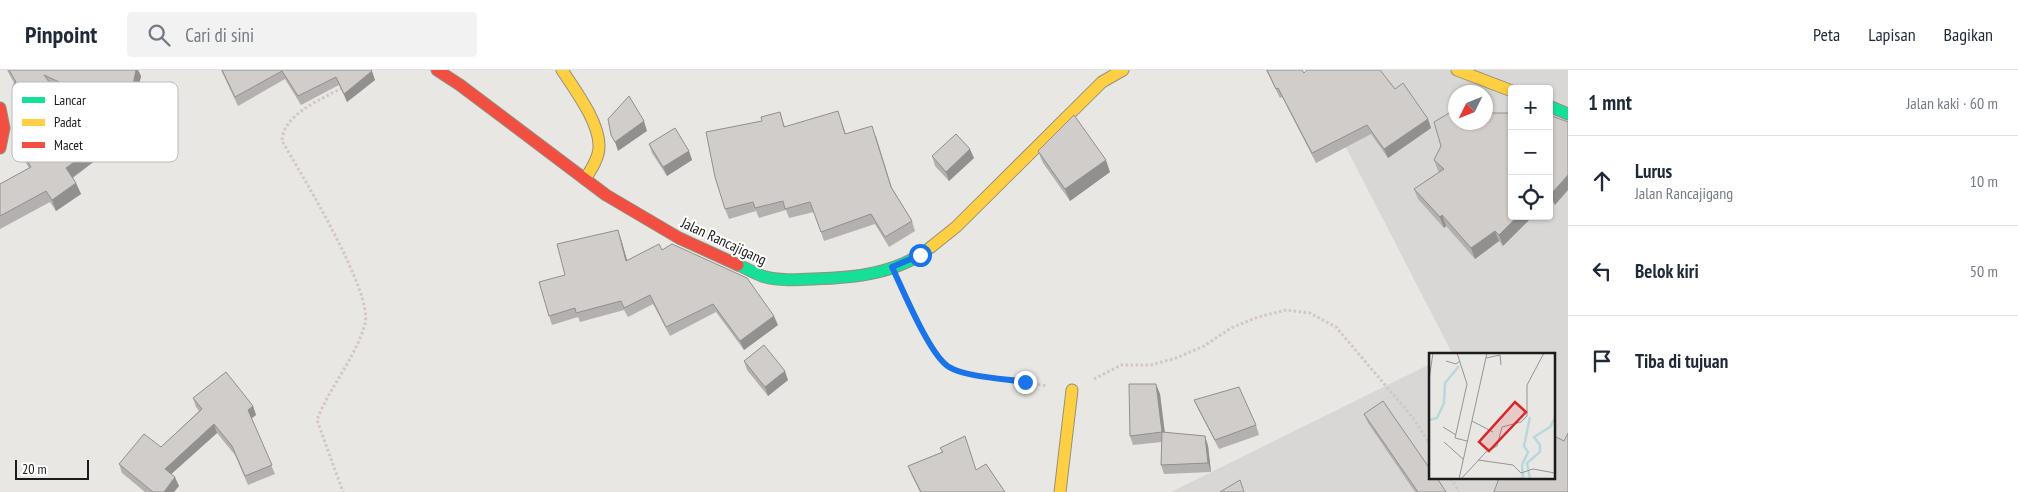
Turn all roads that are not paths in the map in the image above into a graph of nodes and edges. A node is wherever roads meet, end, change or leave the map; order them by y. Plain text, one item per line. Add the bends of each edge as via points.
1 (437, 70) edge
2 (562, 70) edge
3 (1122, 70) edge
4 (1457, 70) edge
5 (1508, 89) edge
6 (0, 108) edge
7 (1553, 108) edge
8 (1568, 114) edge
9 (0, 148) edge
10 (585, 179) junction
11 (1072, 390) road end
12 (1060, 492) edge

1 - 10 main road, Jalan Rancajigang
2 - 10 main road via 590,116 599,146
3 - 10 main road, Jalan Rancajigang via 1102,82 956,227 920,255 892,267 848,278 786,280 762,276 679,238
4 - 5 main road
6 - 9 main road via 5,124
7 - 8 main road
11 - 12 main road

